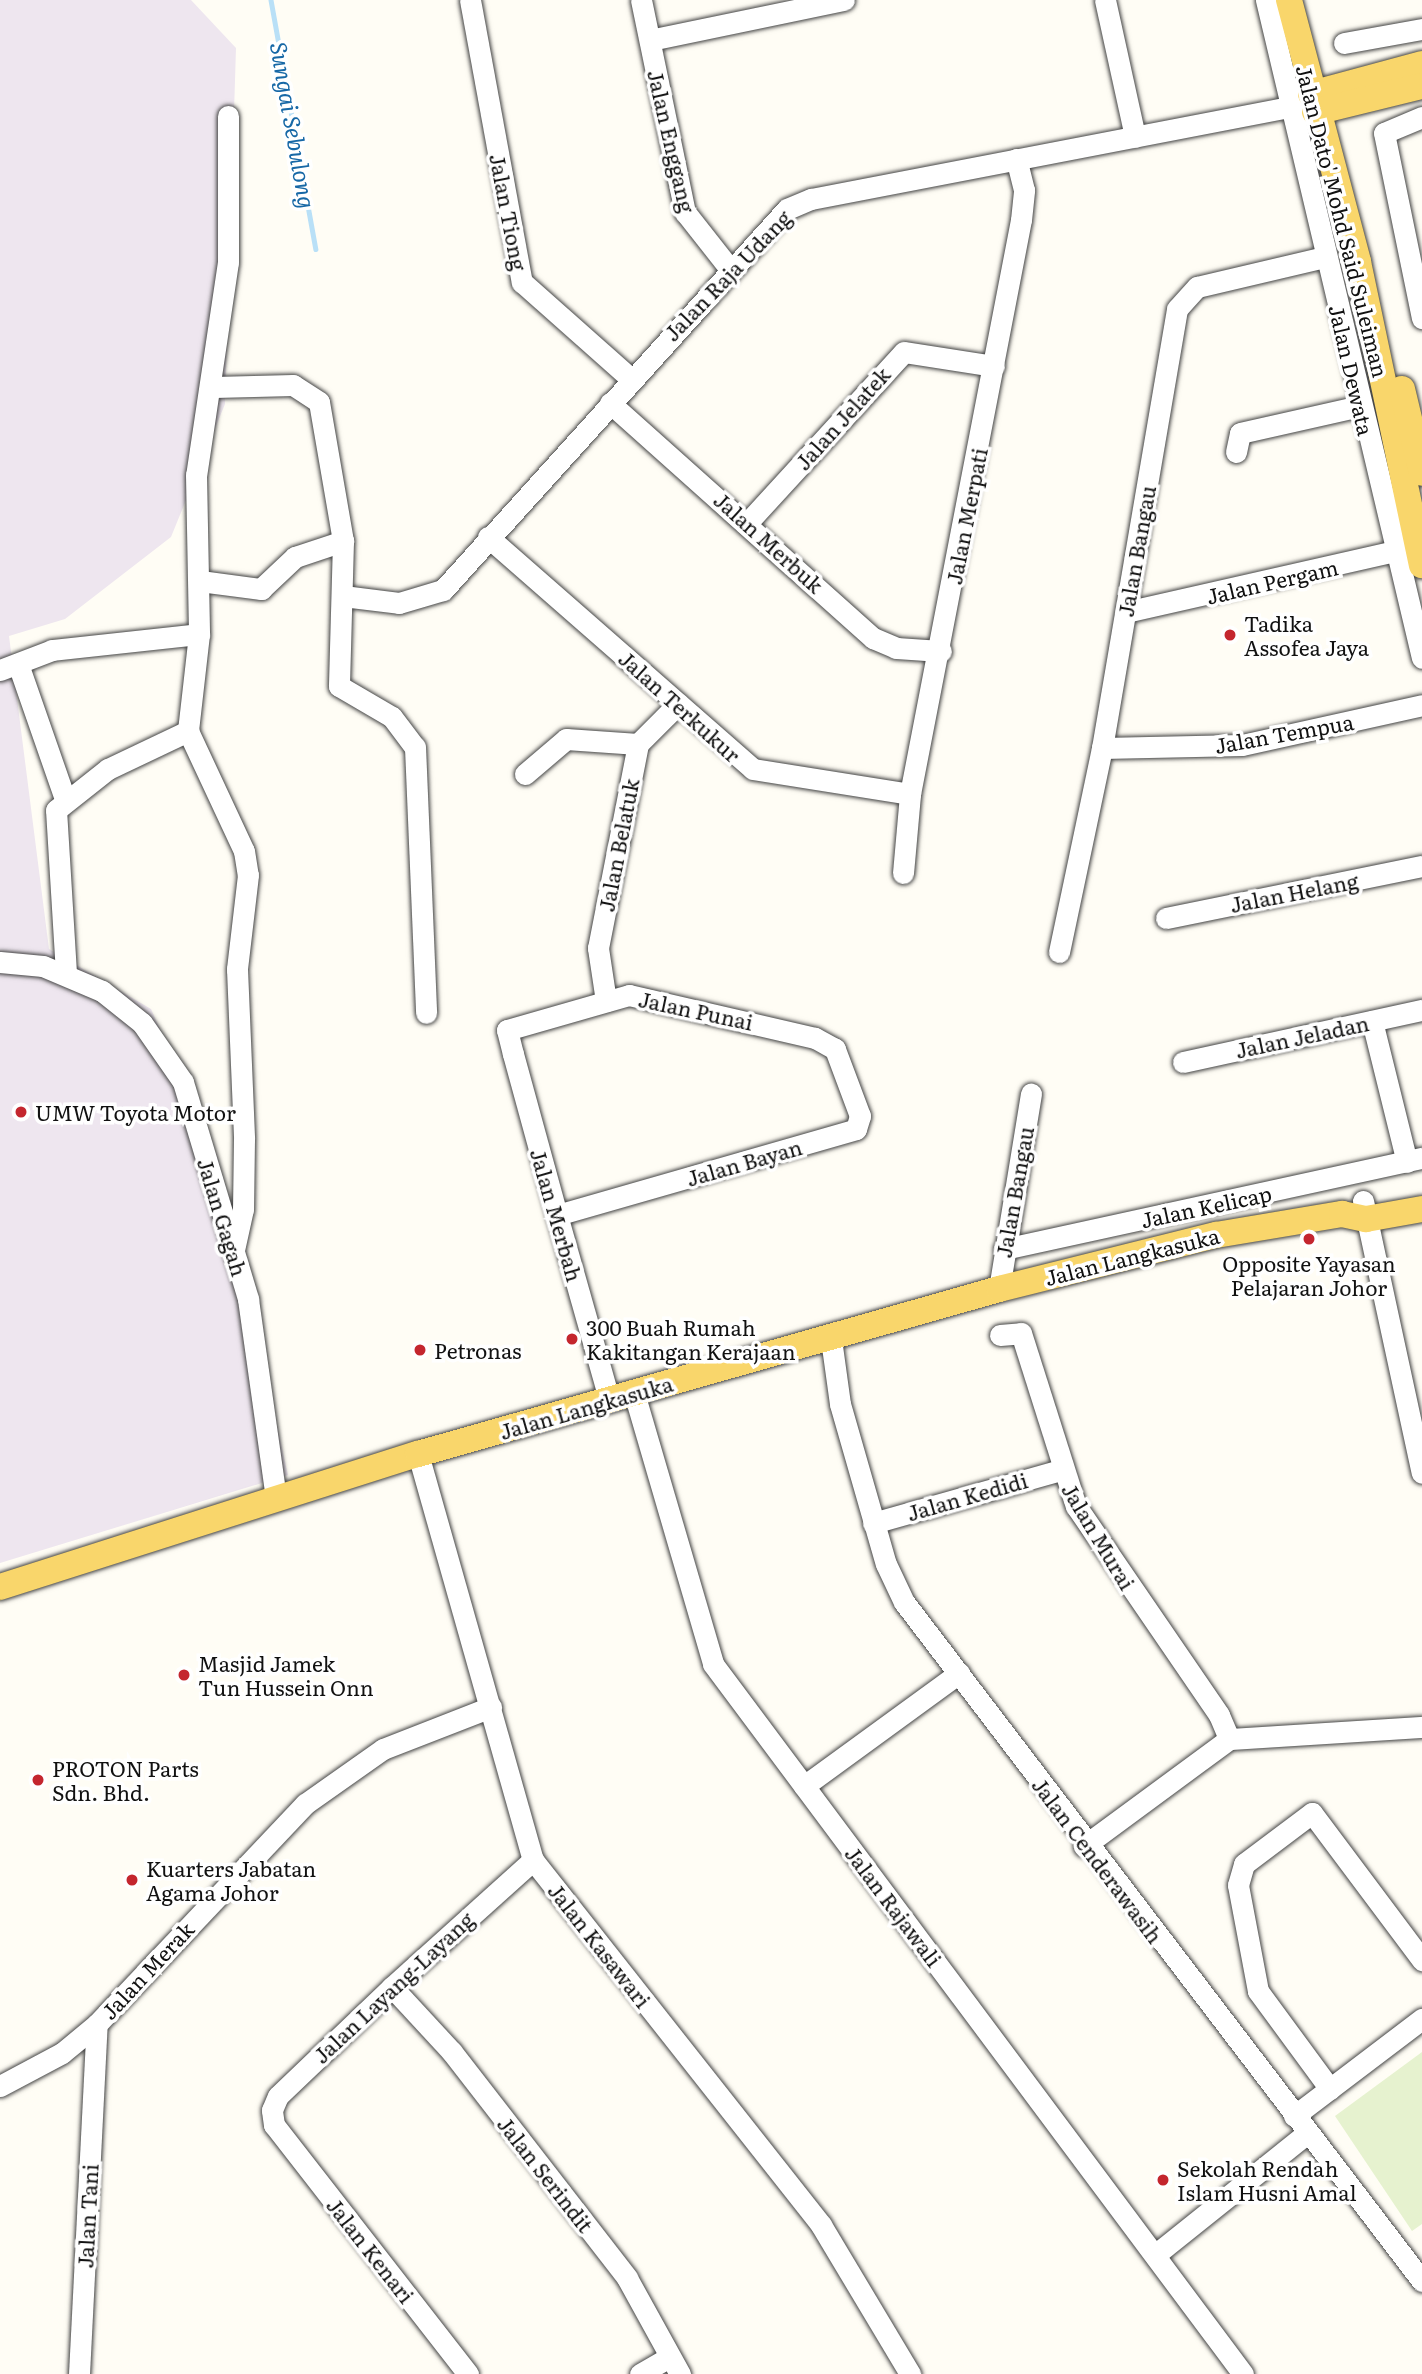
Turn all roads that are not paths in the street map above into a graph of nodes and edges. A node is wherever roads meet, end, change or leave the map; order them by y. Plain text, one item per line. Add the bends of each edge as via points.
1 (470, 0) edge
2 (641, 0) edge
3 (844, 0) edge
4 (1105, 0) edge
5 (1266, 0) edge
6 (1289, 0) edge
7 (1306, 0) edge
8 (1422, 29) edge
9 (650, 40) junction
10 (1345, 43) dead end
11 (1422, 64) edge
12 (1422, 86) edge
13 (1312, 102) junction
14 (228, 116) dead end
15 (1422, 117) edge
16 (1135, 137) junction
17 (1016, 159) junction
18 (1325, 257) junction
19 (729, 268) junction
20 (1422, 318) edge
21 (994, 366) junction
22 (630, 378) junction
23 (214, 387) junction
24 (610, 403) junction
25 (1360, 406) junction
26 (1236, 452) dead end
27 (1422, 472) edge
28 (749, 522) junction
29 (488, 537) junction
30 (343, 541) junction
31 (1412, 554) edge
32 (200, 582) junction
33 (343, 596) junction
34 (1126, 612) junction
35 (199, 634) junction
36 (941, 652) junction
37 (1422, 658) edge
38 (9, 667) edge
39 (678, 704) junction
40 (1422, 705) edge
41 (188, 731) junction
42 (638, 744) junction
43 (1102, 748) junction
44 (525, 774) dead end
45 (910, 794) junction
46 (65, 799) junction
47 (1422, 866) edge
48 (903, 873) dead end
49 (1166, 918) dead end
50 (1059, 952) dead end
51 (0, 962) edge
52 (66, 973) junction
53 (606, 1002) junction
54 (1422, 1010) edge
55 (426, 1013) dead end
56 (1372, 1021) junction
57 (508, 1030) joint
58 (839, 1057) joint
59 (1183, 1062) dead end
60 (1031, 1094) dead end
61 (1414, 1160) edge
62 (1422, 1191) edge
63 (1422, 1209) edge
64 (1357, 1211) junction
65 (557, 1215) junction
66 (1004, 1249) junction
67 (234, 1250) junction
68 (999, 1289) junction
69 (1000, 1335) dead end
70 (822, 1342) junction
71 (634, 1393) junction
72 (608, 1399) junction
73 (418, 1454) junction
74 (1060, 1470) junction
75 (1422, 1473) edge
76 (276, 1499) junction
77 (873, 1523) junction
78 (0, 1587) edge
79 (959, 1673) junction
80 (491, 1707) junction
81 (1422, 1727) edge
82 (1229, 1739) junction
83 (804, 1786) junction
84 (1084, 1846) junction
85 (533, 1860) junction
86 (1422, 1960) edge
87 (392, 1987) junction
88 (1422, 2019) edge
89 (97, 2024) junction
90 (74, 2043) junction
91 (96, 2058) junction
92 (0, 2086) edge
93 (1331, 2089) junction
94 (274, 2125) joint
95 (1300, 2125) junction
96 (1155, 2255) junction
97 (1422, 2281) edge
98 (675, 2365) edge
99 (902, 2371) edge
100 (79, 2374) edge
101 (468, 2374) edge
102 (640, 2374) edge
103 (1243, 2374) edge

1 - 22 street, Jalan Tiong via 522,282
2 - 9 street, Jalan Enggang
3 - 9 street
4 - 16 street
5 - 13 street, Jalan Dewata
6 - 13 main road, Jalan Dato' Mohd Said Suleiman
7 - 13 main road, Jalan Dato' Mohd Said Suleiman
8 - 10 street
9 - 19 street, Jalan Enggang via 685,212
11 - 13 main road
12 - 13 main road
13 - 16 street, Jalan Raja Udang
13 - 18 street, Jalan Dewata
13 - 27 main road, Jalan Dato' Mohd Said Suleiman
13 - 31 main road, Jalan Dato' Mohd Said Suleiman via 1357,262
14 - 23 street via 228,262
15 - 20 street via 1384,133
16 - 17 street, Jalan Raja Udang
17 - 19 street, Jalan Raja Udang via 811,199 787,209
17 - 21 street, Jalan Merpati via 1022,210
18 - 25 street, Jalan Dewata
18 - 34 street, Jalan Bangau via 1197,287 1184,296
19 - 22 street, Jalan Raja Udang
21 - 28 street, Jalan Jelatek via 904,352
21 - 36 street, Jalan Merpati
22 - 24 street, Jalan Raja Udang
23 - 30 street via 293,385 315,396
23 - 32 street via 196,475
24 - 28 street, Jalan Merbuk
24 - 29 street, Jalan Raja Udang
25 - 26 street via 1240,433
25 - 31 street, Jalan Dewata
28 - 36 street, Jalan Merbuk via 873,638
29 - 33 street, Jalan Raja Udang via 434,597 399,603
29 - 39 street, Jalan Terkukur
30 - 32 street via 295,557 261,589
30 - 33 street
31 - 34 street, Jalan Pergam
31 - 37 street, Jalan Dewata
32 - 35 street
33 - 55 street via 340,686 392,717 415,747
34 - 43 street, Jalan Bangau
35 - 38 street via 141,636 52,650
35 - 41 street
36 - 45 street, Jalan Merpati
38 - 46 street
39 - 42 street
39 - 45 street, Jalan Terkukur via 753,769
40 - 43 street, Jalan Tempua via 1242,745
41 - 46 street via 108,769
41 - 67 street via 244,851 248,875 237,969 244,1139 243,1209
42 - 44 street via 566,738
42 - 53 street, Jalan Belatuk via 598,948
43 - 50 street, Jalan Bangau
45 - 48 street, Jalan Merpati
46 - 52 street via 53,829 65,886
47 - 49 street, Jalan Helang
51 - 52 street, Jalan Gagah
52 - 67 street, Jalan Gagah via 120,1005 162,1048 183,1082
53 - 57 street, Jalan Punai
53 - 58 street, Jalan Punai via 629,995 665,1000 815,1038
54 - 56 street, Jalan Jeladan
56 - 59 street, Jalan Jeladan
56 - 61 street, Jalan Kelicap
57 - 65 street, Jalan Merbah
58 - 65 street, Jalan Bayan via 860,1116 856,1129
60 - 66 street, Jalan Bangau
61 - 66 street, Jalan Kelicap
62 - 64 main road, Jalan Langkasuka
63 - 64 main road, Jalan Langkasuka
64 - 68 main road, Jalan Langkasuka via 1216,1235
64 - 75 street
65 - 72 street, Jalan Merbah
66 - 68 street, Jalan Bangau
67 - 76 street, Jalan Gagah via 257,1346
68 - 70 main road, Jalan Langkasuka
69 - 74 street, Jalan Murai via 1019,1331 1031,1350
70 - 71 main road, Jalan Langkasuka
70 - 77 street, Jalan Cenderawasih
71 - 72 main road, Jalan Langkasuka
71 - 83 street, Jalan Rajawali via 713,1664
72 - 73 main road, Jalan Langkasuka
73 - 76 main road, Jalan Langkasuka
73 - 80 street, Jalan Kasawari
74 - 77 street, Jalan Kedidi
74 - 82 street, Jalan Murai via 1076,1506 1219,1715
76 - 78 main road, Jalan Langkasuka
77 - 79 street, Jalan Cenderawasih via 904,1602
79 - 83 street
79 - 84 street, Jalan Cenderawasih
80 - 85 street, Jalan Kasawari
80 - 89 street, Jalan Merak via 383,1749 305,1804
81 - 82 street
82 - 84 street
83 - 96 street, Jalan Rajawali
84 - 95 street, Jalan Cenderawasih
85 - 87 street, Jalan Layang-Layang
85 - 99 street, Jalan Kasawari via 821,2225
86 - 93 street via 1312,1813 1244,1864 1238,1885 1258,1991
87 - 94 street, Jalan Layang-Layang via 278,2096
87 - 98 street, Jalan Serindit via 452,2052 626,2278
88 - 93 street
89 - 90 street, Jalan Merak
89 - 91 street, Jalan Tani
90 - 91 street
90 - 92 street, Jalan Merak
91 - 100 street, Jalan Tani
93 - 95 street
94 - 101 street, Jalan Kenari
95 - 96 street
95 - 97 street, Jalan Cenderawasih
96 - 103 street, Jalan Rajawali
98 - 102 street

